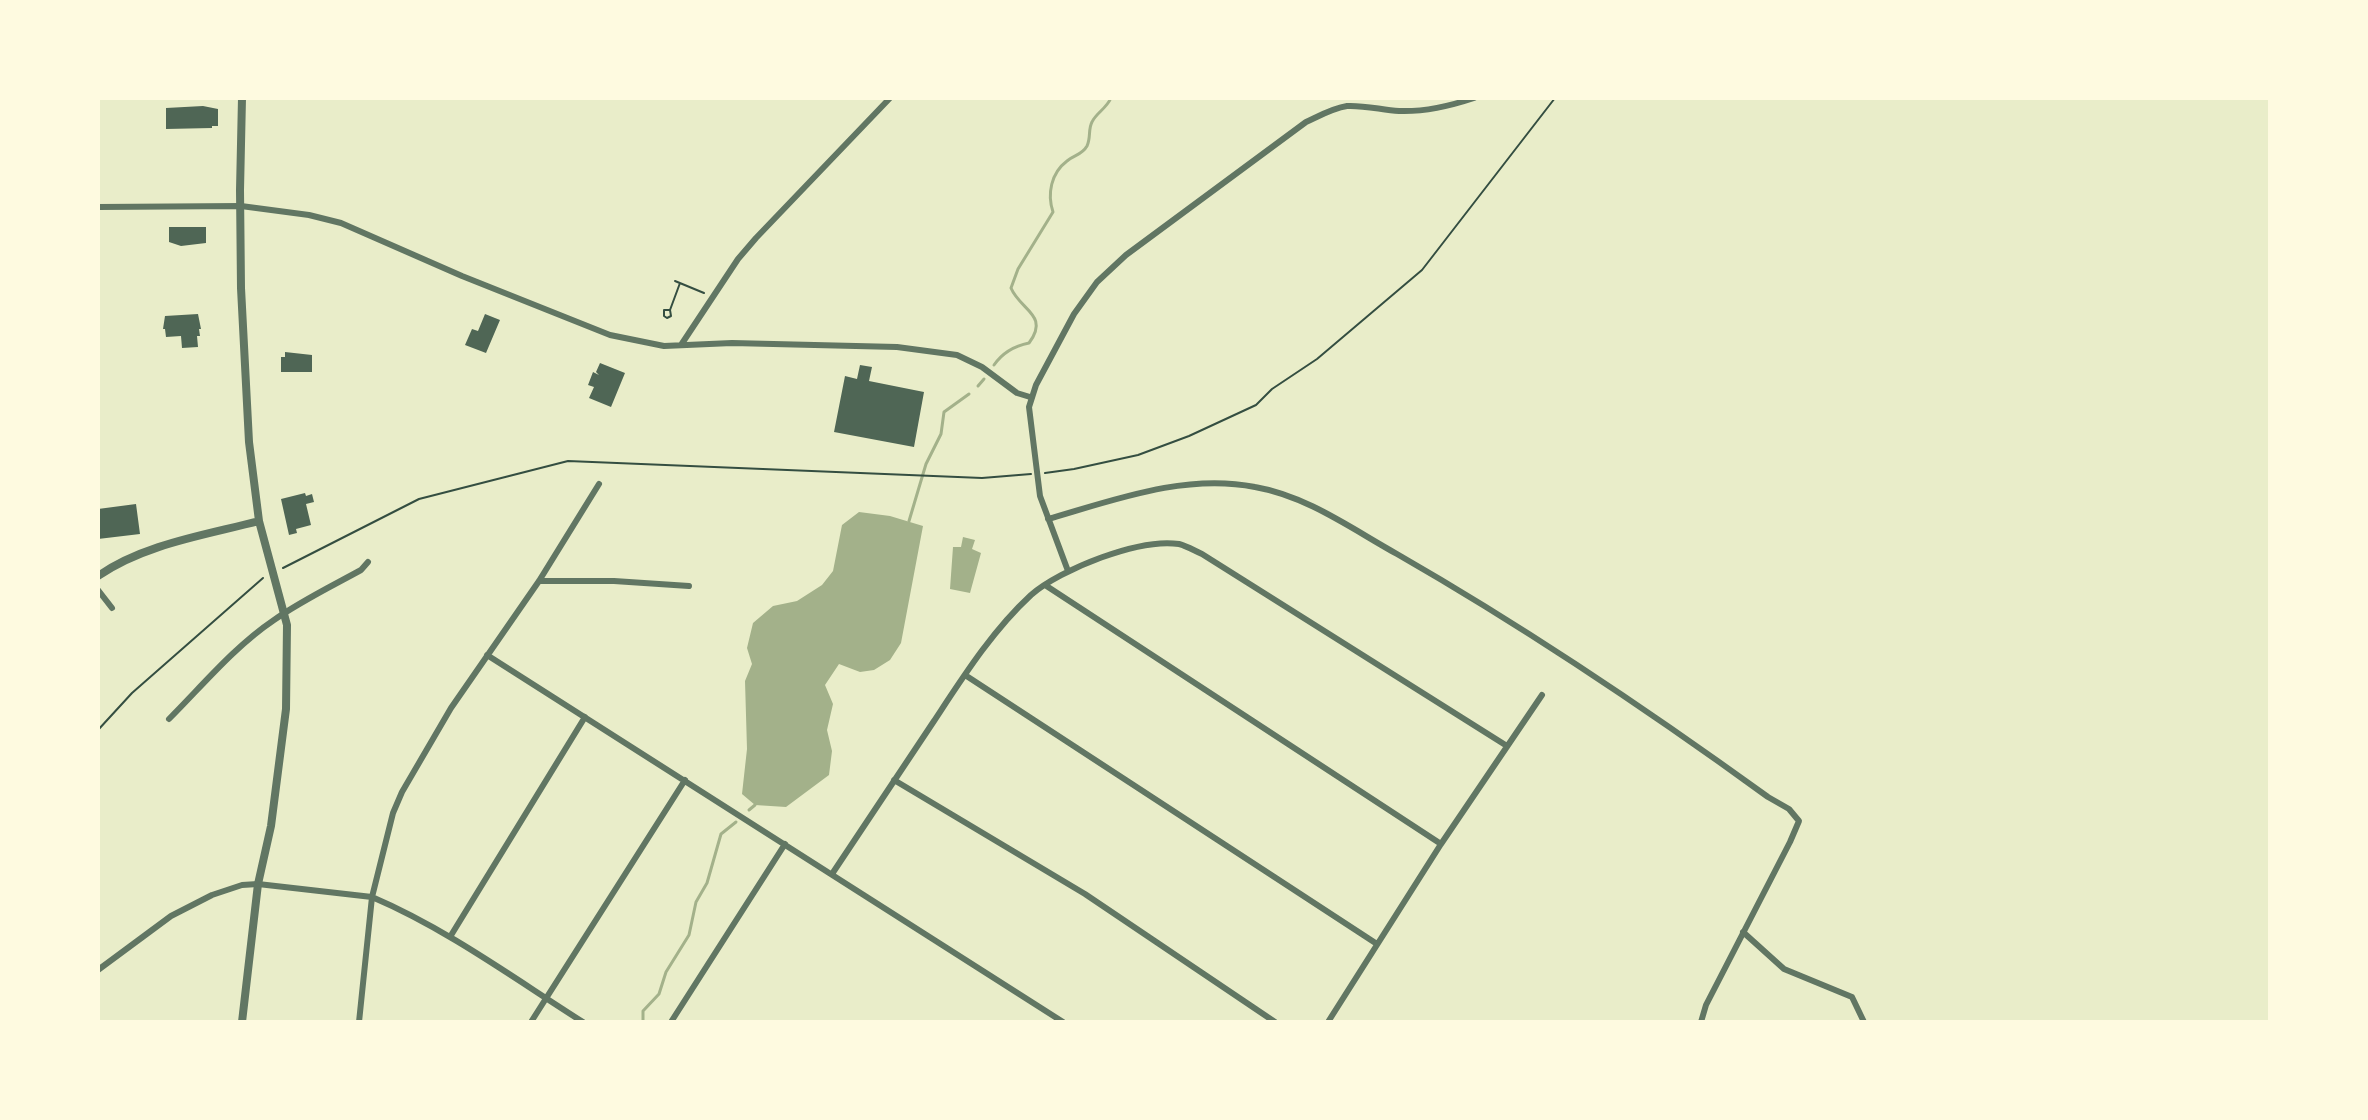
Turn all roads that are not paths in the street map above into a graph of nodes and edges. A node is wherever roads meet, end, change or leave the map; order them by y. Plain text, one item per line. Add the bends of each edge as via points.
1 (242, 98) edge
2 (890, 98) edge
3 (1474, 98) edge
4 (241, 206) junction
5 (98, 207) edge
6 (681, 345) junction
7 (1030, 397) junction
8 (599, 484) dead end
9 (1048, 519) junction
10 (259, 521) junction
11 (368, 562) dead end
12 (1068, 571) junction
13 (98, 576) edge
14 (539, 581) junction
15 (1045, 585) junction
16 (689, 586) dead end
17 (98, 590) edge
18 (112, 608) dead end
19 (284, 614) junction
20 (487, 655) junction
21 (965, 675) junction
22 (1542, 695) dead end
23 (585, 717) junction
24 (169, 719) dead end
25 (1507, 746) junction
26 (685, 780) junction
27 (894, 780) junction
28 (785, 844) junction
29 (1441, 844) junction
30 (832, 874) junction
31 (258, 884) junction
32 (372, 897) junction
33 (1743, 932) junction
34 (450, 937) junction
35 (1377, 944) junction
36 (98, 970) edge
37 (546, 998) junction
38 (242, 1022) edge
39 (359, 1022) edge
40 (531, 1022) edge
41 (583, 1022) edge
42 (671, 1022) edge
43 (1063, 1022) edge
44 (1275, 1022) edge
45 (1328, 1022) edge
46 (1701, 1022) edge
47 (1864, 1022) edge

1 - 4 street
2 - 6 street via 756,238
3 - 7 street via 1421,110 1348,106 1306,122 1097,282
4 - 5 street
4 - 6 street via 341,223 610,335
4 - 10 street via 243,354
6 - 7 street via 897,347 957,355
7 - 9 street via 1041,502
8 - 14 street
9 - 12 street
9 - 33 street via 1145,491 1205,483 1254,486 1315,507 1413,563 1585,668 1789,809 1799,821
10 - 13 street via 166,545
10 - 19 street
11 - 19 street
12 - 15 street
12 - 25 street via 1134,549 1180,544
14 - 16 street
14 - 20 street
15 - 21 street via 1011,615
15 - 29 street
17 - 18 street
19 - 24 street via 236,651
19 - 31 street via 286,709
20 - 23 street
20 - 32 street via 402,792
21 - 27 street
21 - 35 street
22 - 25 street
23 - 26 street
23 - 34 street
25 - 29 street
26 - 28 street
26 - 37 street
27 - 30 street
27 - 44 street via 1085,894
28 - 30 street
28 - 42 street
29 - 35 street
30 - 43 street
31 - 32 street
31 - 36 street via 228,889 184,909
31 - 38 street
32 - 34 street
32 - 39 street
33 - 46 street
33 - 47 street via 1784,969 1852,997
34 - 37 street
35 - 45 street
37 - 40 street
37 - 41 street

